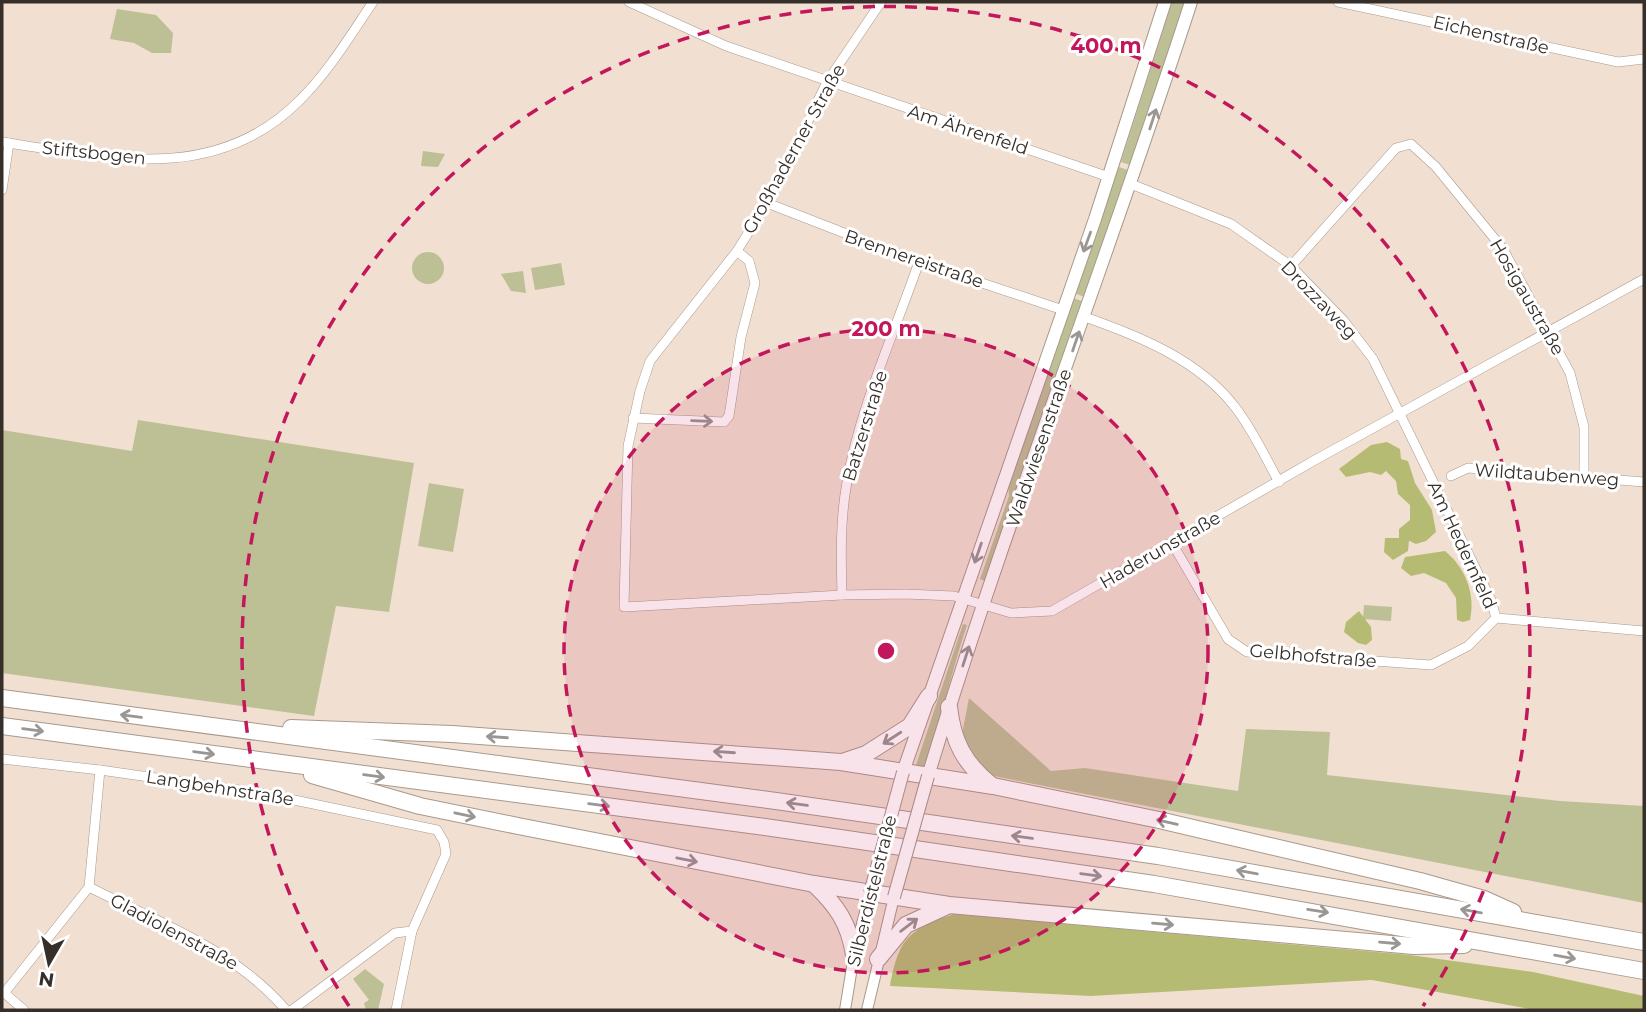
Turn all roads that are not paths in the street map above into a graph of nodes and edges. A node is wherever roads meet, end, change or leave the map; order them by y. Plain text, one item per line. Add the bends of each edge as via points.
1 (373, 2) edge
2 (629, 2) edge
3 (881, 2) edge
4 (1165, 2) edge
5 (1191, 2) edge
6 (1338, 2) edge
7 (1644, 59) edge
8 (827, 82) junction
9 (6, 143) edge
10 (1109, 177) junction
11 (1131, 184) junction
12 (2, 190) edge
13 (767, 203) junction
14 (737, 251) junction
15 (919, 262) junction
16 (1291, 266) junction
17 (1644, 279) edge
18 (1062, 310) junction
19 (1085, 317) junction
20 (1548, 332) junction
21 (1400, 413) junction
22 (633, 418) junction
23 (1451, 476) dead end
24 (1584, 476) junction
25 (1279, 482) junction
26 (1644, 482) edge
27 (1172, 543) junction
28 (842, 595) junction
29 (962, 598) junction
30 (984, 605) junction
31 (624, 607) joint
32 (1496, 618) junction
33 (1644, 631) edge
34 (929, 696) junction
35 (2, 698) edge
36 (949, 708) junction
37 (198, 725) junction
38 (2, 726) edge
39 (2, 760) edge
40 (257, 760) junction
41 (841, 762) junction
42 (100, 770) junction
43 (903, 772) junction
44 (929, 776) junction
45 (993, 786) junction
46 (814, 884) junction
47 (89, 887) junction
48 (870, 893) junction
49 (894, 897) junction
50 (949, 905) junction
51 (1538, 923) junction
52 (412, 931) junction
53 (1644, 942) edge
54 (1498, 944) junction
55 (854, 955) junction
56 (878, 959) junction
57 (1644, 971) edge
58 (3, 992) edge
59 (24, 1010) edge
60 (286, 1010) edge
61 (292, 1010) edge
62 (396, 1010) edge
63 (845, 1010) edge
64 (867, 1010) edge

1 - 9 street, Stiftsbogen via 330,67 299,101 243,142 213,153 143,160
2 - 8 street, Am Ährenfeld via 726,46
3 - 8 street, Großhaderner Straße
4 - 10 main road, Waldwiesenstraße
11 -> 5 main road, Waldwiesenstraße
6 - 7 street, Eichenstraße via 1618,62
8 - 10 street, Am Ährenfeld
8 - 13 street, Großhaderner Straße
9 - 12 street
10 -> 18 main road, Waldwiesenstraße
11 - 16 street, Drozzaweg via 1231,224
11 - 19 main road, Waldwiesenstraße
13 - 14 street, Großhaderner Straße
13 - 15 street, Brennereistraße
14 - 22 street, Großhaderner Straße via 650,361
22 -> 14 street via 724,422 729,416 755,283 749,261
15 - 18 street, Brennereistraße
15 - 28 street, Batzerstraße via 847,481 841,537
16 - 20 street, Hosigaustraße via 1396,148 1411,144 1503,248
16 - 21 street, Drozzaweg via 1366,349
17 - 20 street, Haderunstraße
18 -> 29 main road, Waldwiesenstraße
19 - 25 street via 1155,345 1216,386 1248,427
30 -> 19 main road, Waldwiesenstraße
20 - 21 street, Haderunstraße
20 - 24 street, Hosigaustraße via 1579,399
21 - 25 street, Haderunstraße
21 - 32 street, Am Hedernfeld
22 - 31 street, Großhaderner Straße via 625,490
23 - 24 street, Wildtaubenweg via 1468,468
24 - 26 street, Wildtaubenweg
25 - 27 street, Haderunstraße
27 - 30 street, Haderunstraße via 1052,611 1011,613
27 - 32 street, Gelbhofstraße via 1228,639 1247,652 1432,665 1468,646
28 - 29 street, Haderunstraße
28 - 31 street, Haderunstraße
29 - 30 street, Haderunstraße
29 - 34 main road, Waldwiesenstraße
36 -> 30 main road, Waldwiesenstraße
32 - 33 street, Am Hedernfeld
34 -> 41 highway via 910,726 866,754
34 - 43 main road, Waldwiesenstraße
37 -> 35 highway
36 - 44 main road, Waldwiesenstraße
36 - 45 highway via 955,743 972,769
41 -> 37 highway via 452,734
51 -> 37 highway via 1144,854
38 -> 40 highway
39 - 42 street, Langbehnstraße
40 -> 46 highway via 420,806
40 -> 54 highway via 1154,884
41 - 43 highway
42 - 47 street
42 - 52 street, Langbehnstraße via 261,793 437,830 446,854
43 - 44 highway
43 - 48 main road, Silberdistelstraße, bridge
44 - 45 highway
44 - 49 main road, Waldwiesenstraße, bridge
51 -> 45 highway via 1484,899 1420,881
46 - 48 highway
46 - 55 highway via 844,918
47 - 58 street
47 - 60 street, Gladiolenstraße via 223,955 265,986
48 - 49 highway
48 - 55 street, Silberdistelstraße
49 - 50 highway
49 - 56 street, Silberdistelstraße
50 -> 54 highway via 1414,946
56 -> 50 highway via 906,925
51 - 53 highway
52 - 61 street via 395,933
52 - 62 street
54 -> 57 highway
55 - 63 street, Silberdistelstraße
56 - 64 street, Silberdistelstraße
58 - 59 street

